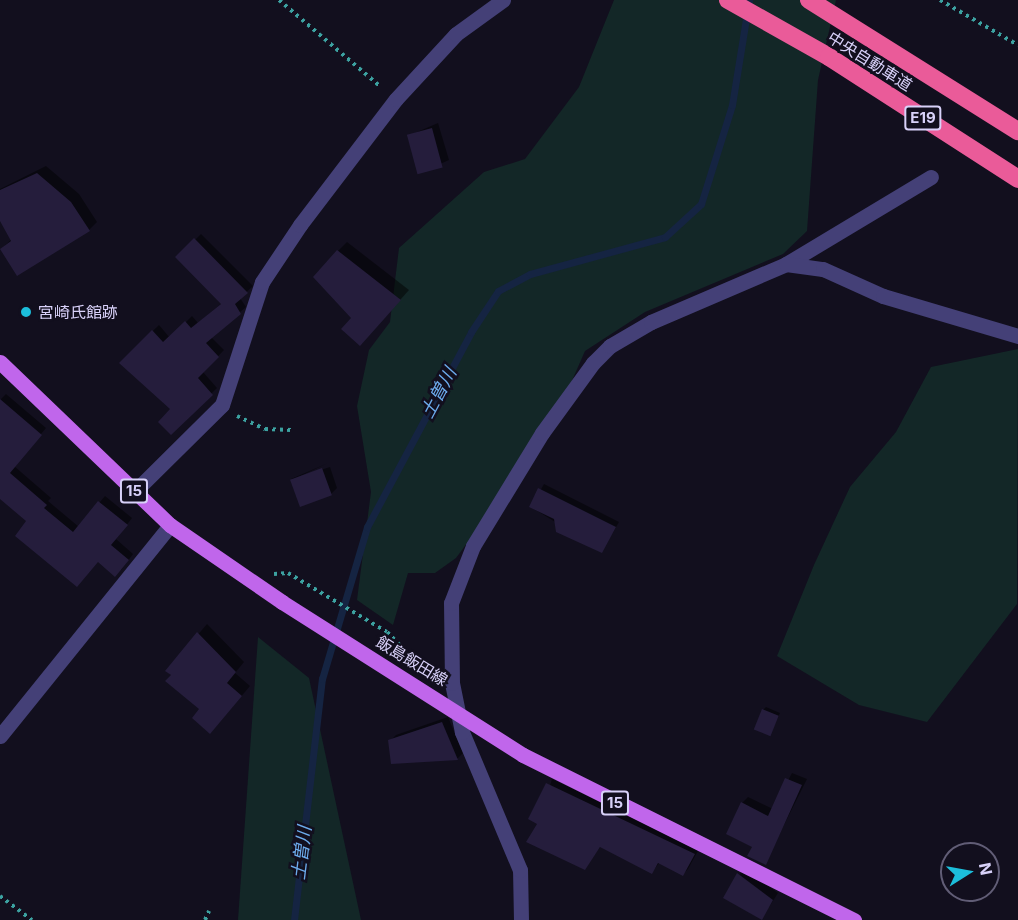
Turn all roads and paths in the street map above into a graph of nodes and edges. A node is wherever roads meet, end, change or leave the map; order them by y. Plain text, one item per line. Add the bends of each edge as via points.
1 (279, 0) edge
2 (503, 0) edge
3 (728, 0) edge
4 (809, 0) edge
5 (940, 0) edge
6 (1018, 45) edge
7 (396, 99) junction
8 (1018, 131) edge
9 (931, 177) dead end
10 (1018, 179) edge
11 (786, 264) junction
12 (1018, 336) edge
13 (0, 362) edge
14 (222, 405) junction
15 (291, 430) dead end
16 (135, 491) junction
17 (170, 525) junction
18 (271, 574) dead end
19 (422, 669) dead end
20 (458, 710) junction
21 (0, 736) edge
22 (0, 896) edge
23 (209, 911) dead end
24 (32, 920) edge
25 (205, 920) edge
26 (521, 920) edge
27 (854, 920) edge

1 - 7 path
2 - 7 street via 456,34
3 - 10 highway, 中央自動車道 / E19 via 829,57
4 - 8 highway, 中央自動車道 / E19
5 - 6 path
7 - 14 street via 262,282
9 - 11 street
11 - 12 street via 823,269 883,296
11 - 20 street via 651,322 610,346 548,424 457,577 451,650
13 - 16 main road, 飯島飯田線 / 15
14 - 15 path via 265,429
14 - 16 street
16 - 17 main road, 飯島飯田線 / 15
17 - 20 main road, 飯島飯田線 / 15 via 282,602
17 - 21 street
18 - 19 path via 288,573 387,632
20 - 26 street via 462,732 520,870
20 - 27 main road, 飯島飯田線 / 15 via 573,781
22 - 24 path
23 - 25 path

